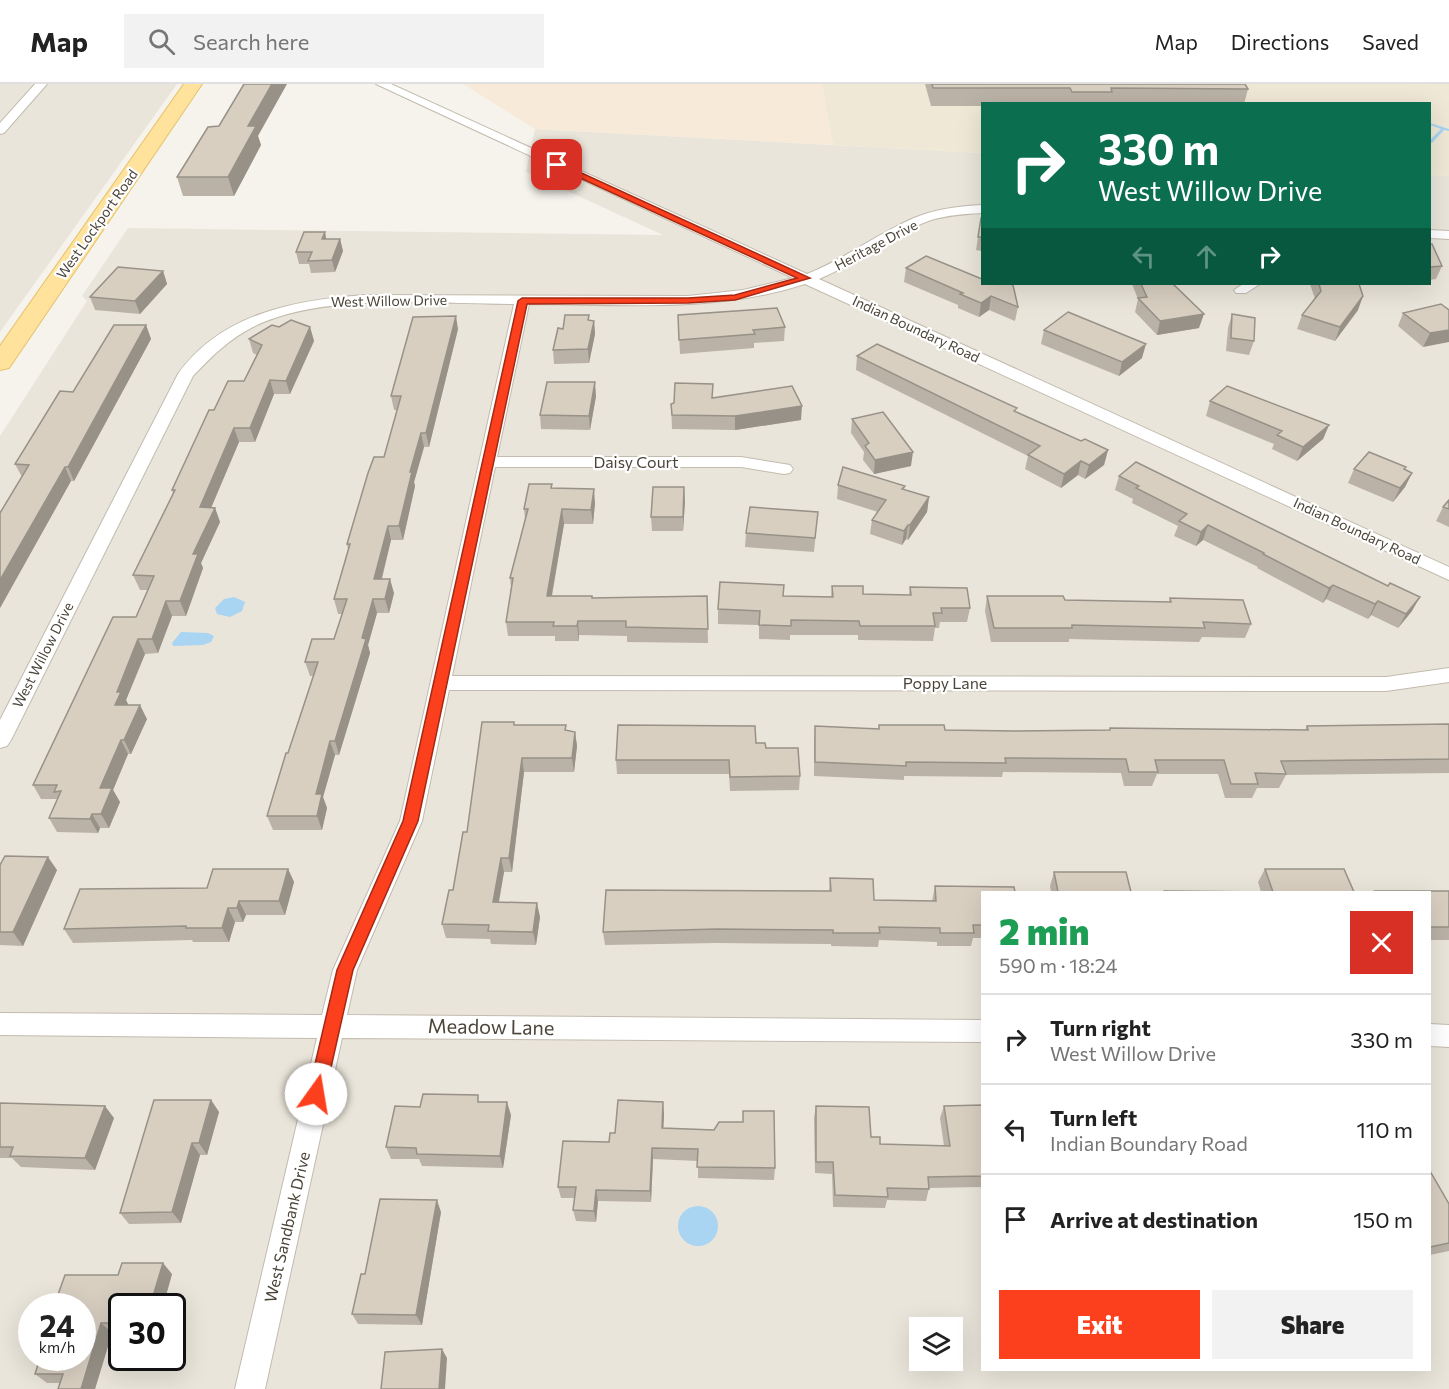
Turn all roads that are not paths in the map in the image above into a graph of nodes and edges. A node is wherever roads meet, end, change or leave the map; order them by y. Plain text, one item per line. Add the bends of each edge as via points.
1 (41, 84) edge
2 (193, 84) edge
3 (382, 84) edge
4 (0, 130) edge
5 (981, 209) edge
6 (1431, 234) edge
7 (1449, 235) edge
8 (806, 278) junction
9 (522, 301) junction
10 (0, 363) edge
11 (488, 462) junction
12 (784, 469) dead end
13 (1449, 574) edge
14 (1449, 675) edge
15 (440, 683) junction
16 (0, 740) edge
17 (0, 1024) edge
18 (332, 1026) junction
19 (981, 1031) edge
20 (1431, 1035) edge
21 (1449, 1035) edge
22 (250, 1389) edge

1 - 4 street
2 - 10 main road, West Lockport Road
3 - 8 street, Indian Boundary Road
5 - 8 street, Heritage Drive via 920,220 832,269
6 - 7 street
8 - 9 street, West Willow Drive via 735,297
8 - 13 street, Indian Boundary Road
9 - 11 street, West Sandbank Drive
9 - 16 street, West Willow Drive via 365,299 296,306 256,319 226,335 186,374
11 - 12 street, Daisy Court via 741,462
11 - 15 street, West Sandbank Drive
14 - 15 street, Poppy Lane via 1386,684
15 - 18 street, West Sandbank Drive via 411,821 345,970
17 - 18 street, Meadow Lane
18 - 19 street, Meadow Lane
18 - 22 street, West Sandbank Drive
20 - 21 street

